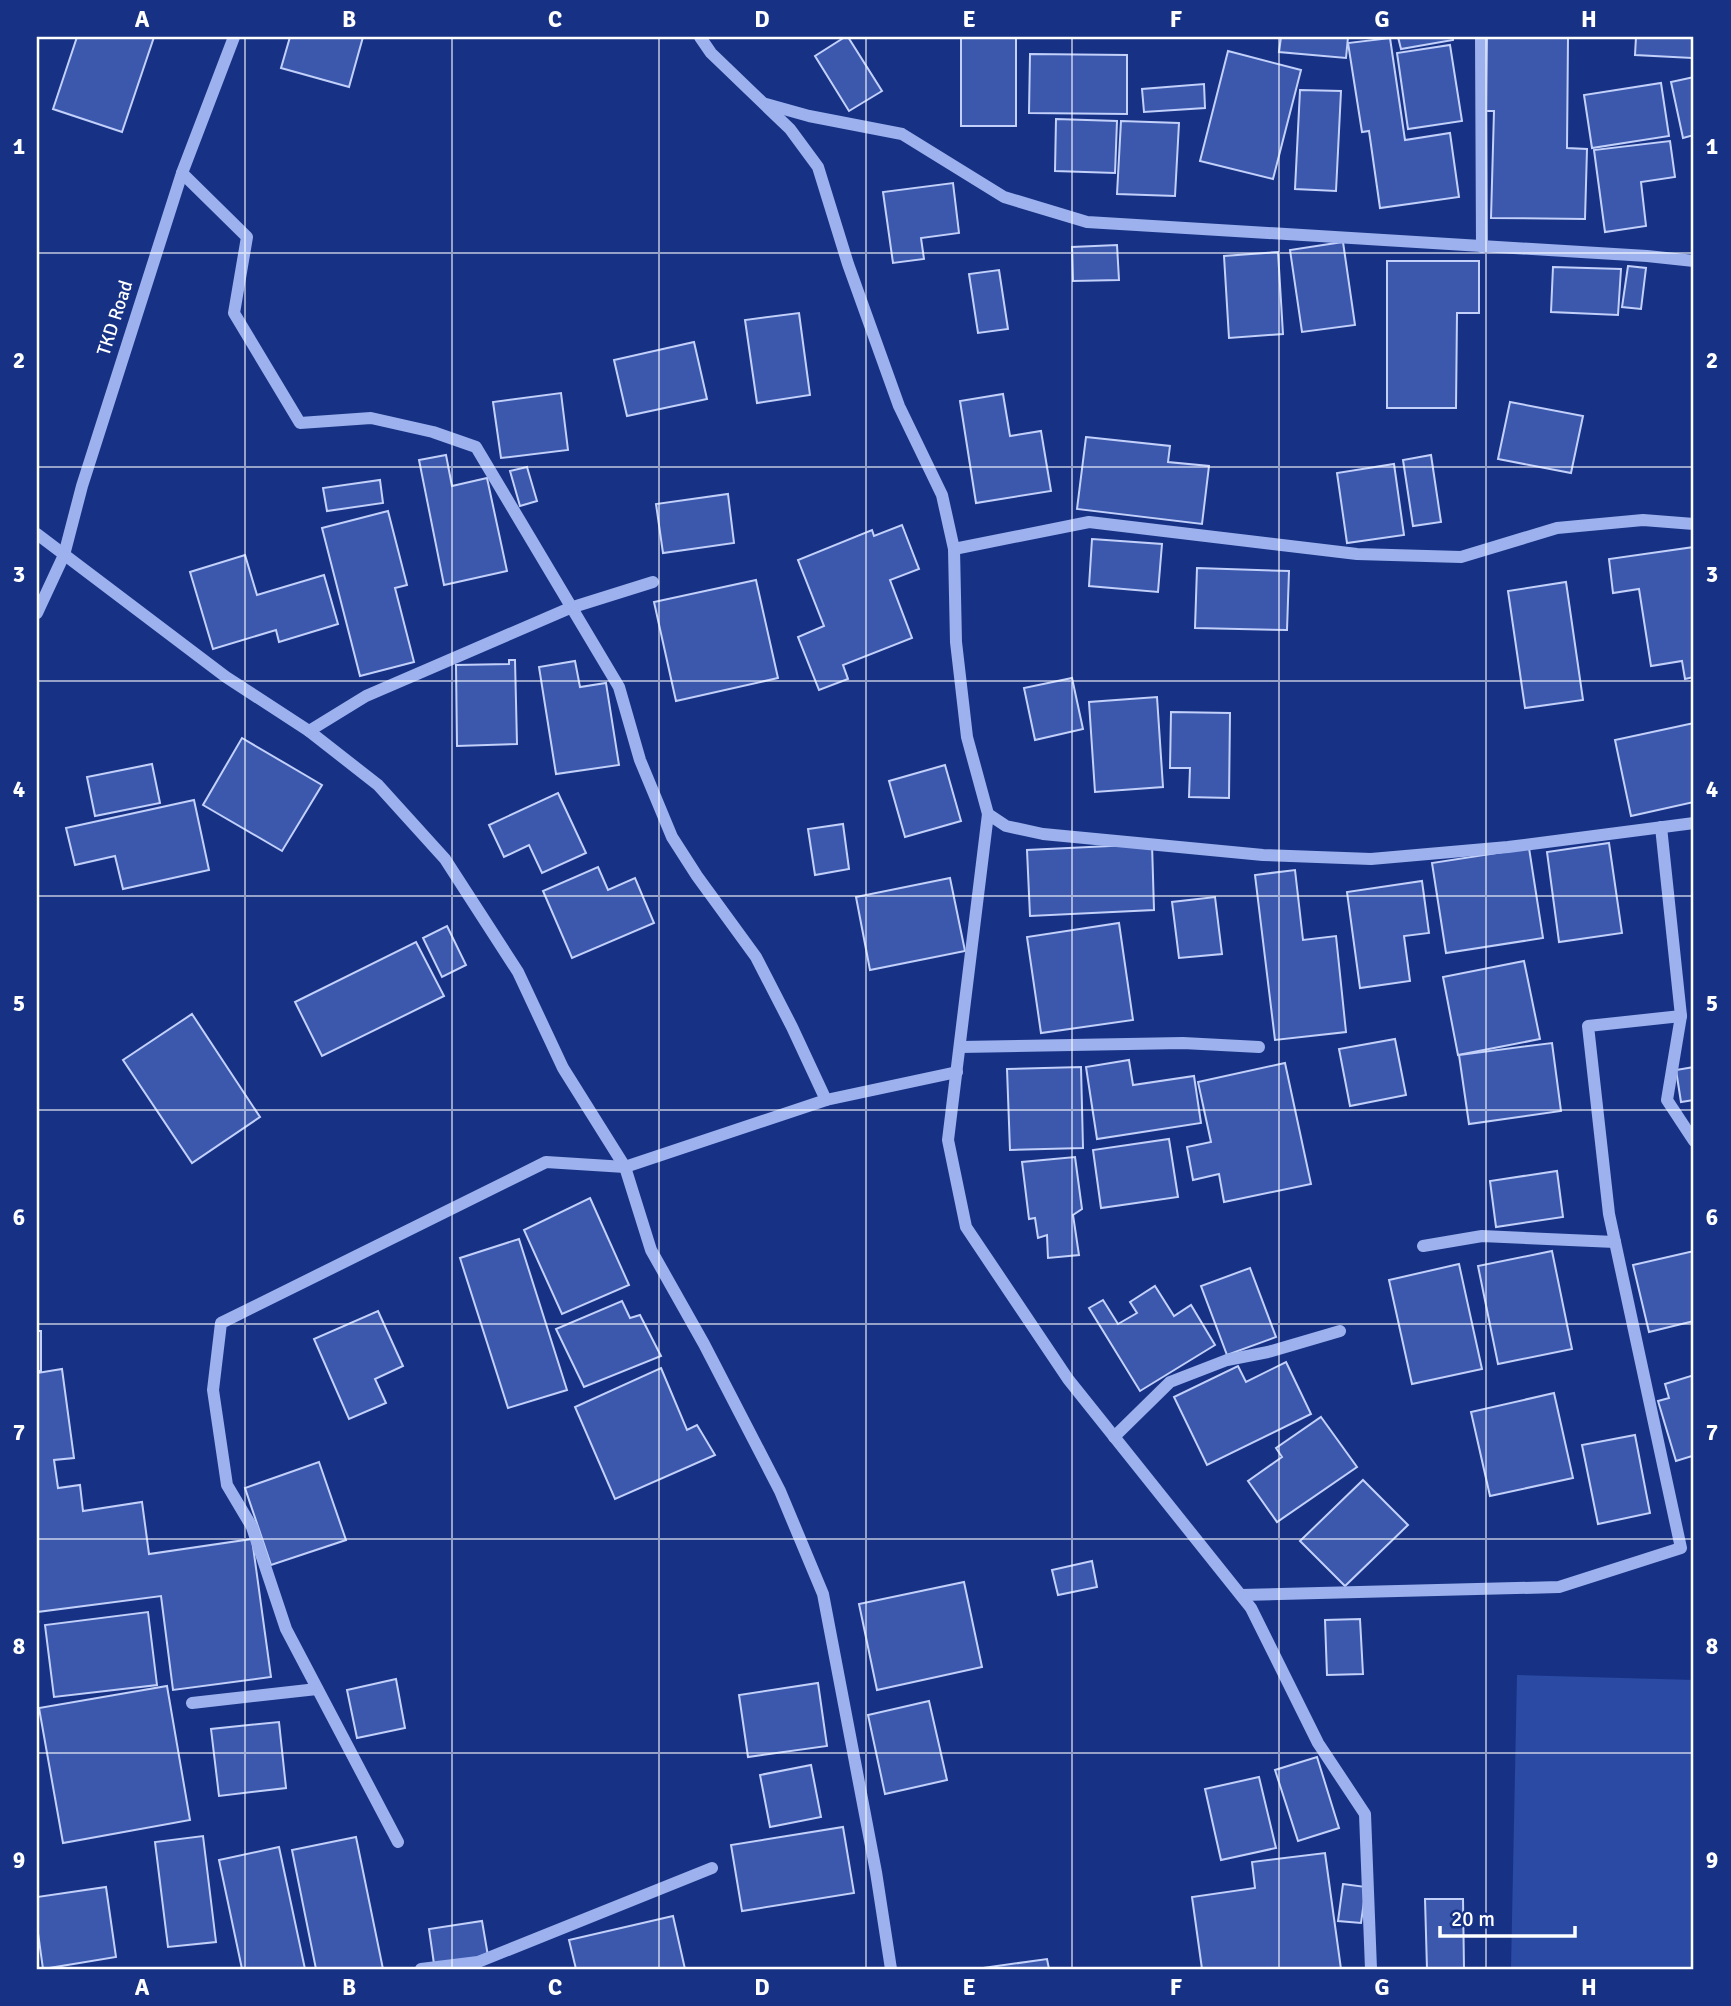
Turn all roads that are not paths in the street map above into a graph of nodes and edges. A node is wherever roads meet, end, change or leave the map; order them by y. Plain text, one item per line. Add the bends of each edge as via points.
1 (234, 37) edge
2 (700, 37) edge
3 (1480, 37) edge
4 (762, 103) junction
5 (182, 173) junction
6 (1482, 247) junction
7 (1694, 261) edge
8 (1694, 524) edge
9 (37, 534) edge
10 (954, 549) junction
11 (64, 555) junction
12 (653, 582) dead end
13 (570, 608) junction
14 (37, 613) edge
15 (309, 731) junction
16 (988, 814) junction
17 (1694, 823) edge
18 (1661, 827) junction
19 (1681, 1016) junction
20 (960, 1047) junction
21 (1259, 1047) dead end
22 (957, 1072) junction
23 (826, 1100) junction
24 (1694, 1141) edge
25 (625, 1167) junction
26 (1615, 1242) junction
27 (1423, 1246) dead end
28 (1340, 1331) dead end
29 (1114, 1437) junction
30 (1241, 1595) junction
31 (317, 1689) junction
32 (191, 1703) dead end
33 (398, 1842) dead end
34 (712, 1868) dead end
35 (421, 1969) edge
36 (891, 1969) edge
37 (1371, 1969) edge

1 - 5 street, TKD Road
2 - 4 street
3 - 6 street
4 - 6 street via 902,134 1004,197 1087,222
4 - 10 street via 790,129 818,167 899,406 942,495
5 - 11 street, TKD Road
5 - 13 street via 247,237 234,313 300,423 371,418 476,447
6 - 7 street
8 - 10 street via 1643,520 1557,528 1461,557 1357,554 1089,522
9 - 11 street
10 - 16 street via 956,642 967,737
11 - 14 street, TKD Road
11 - 15 street via 226,677
12 - 13 street
13 - 15 street via 366,696
13 - 23 street via 619,687 640,760 672,837 756,957
15 - 25 street via 378,785 445,859 518,972 563,1068
16 - 18 street via 1006,827 1043,834 1263,855 1371,859
16 - 20 street
17 - 18 street
18 - 19 street
19 - 24 street via 1667,1100
19 - 26 street via 1588,1026
20 - 21 street via 1183,1043
20 - 22 street
22 - 23 street
22 - 29 street via 948,1140 966,1227 1068,1379
23 - 25 street
25 - 31 street via 546,1162 221,1323 213,1390 227,1485 252,1527 286,1629
25 - 36 street via 651,1250 780,1491 823,1594
26 - 27 street via 1482,1236
26 - 30 street via 1681,1549 1559,1587
28 - 29 street via 1227,1360 1170,1382
29 - 30 street
30 - 37 street via 1318,1743 1365,1814
31 - 32 street
31 - 33 street
34 - 35 street via 478,1962

